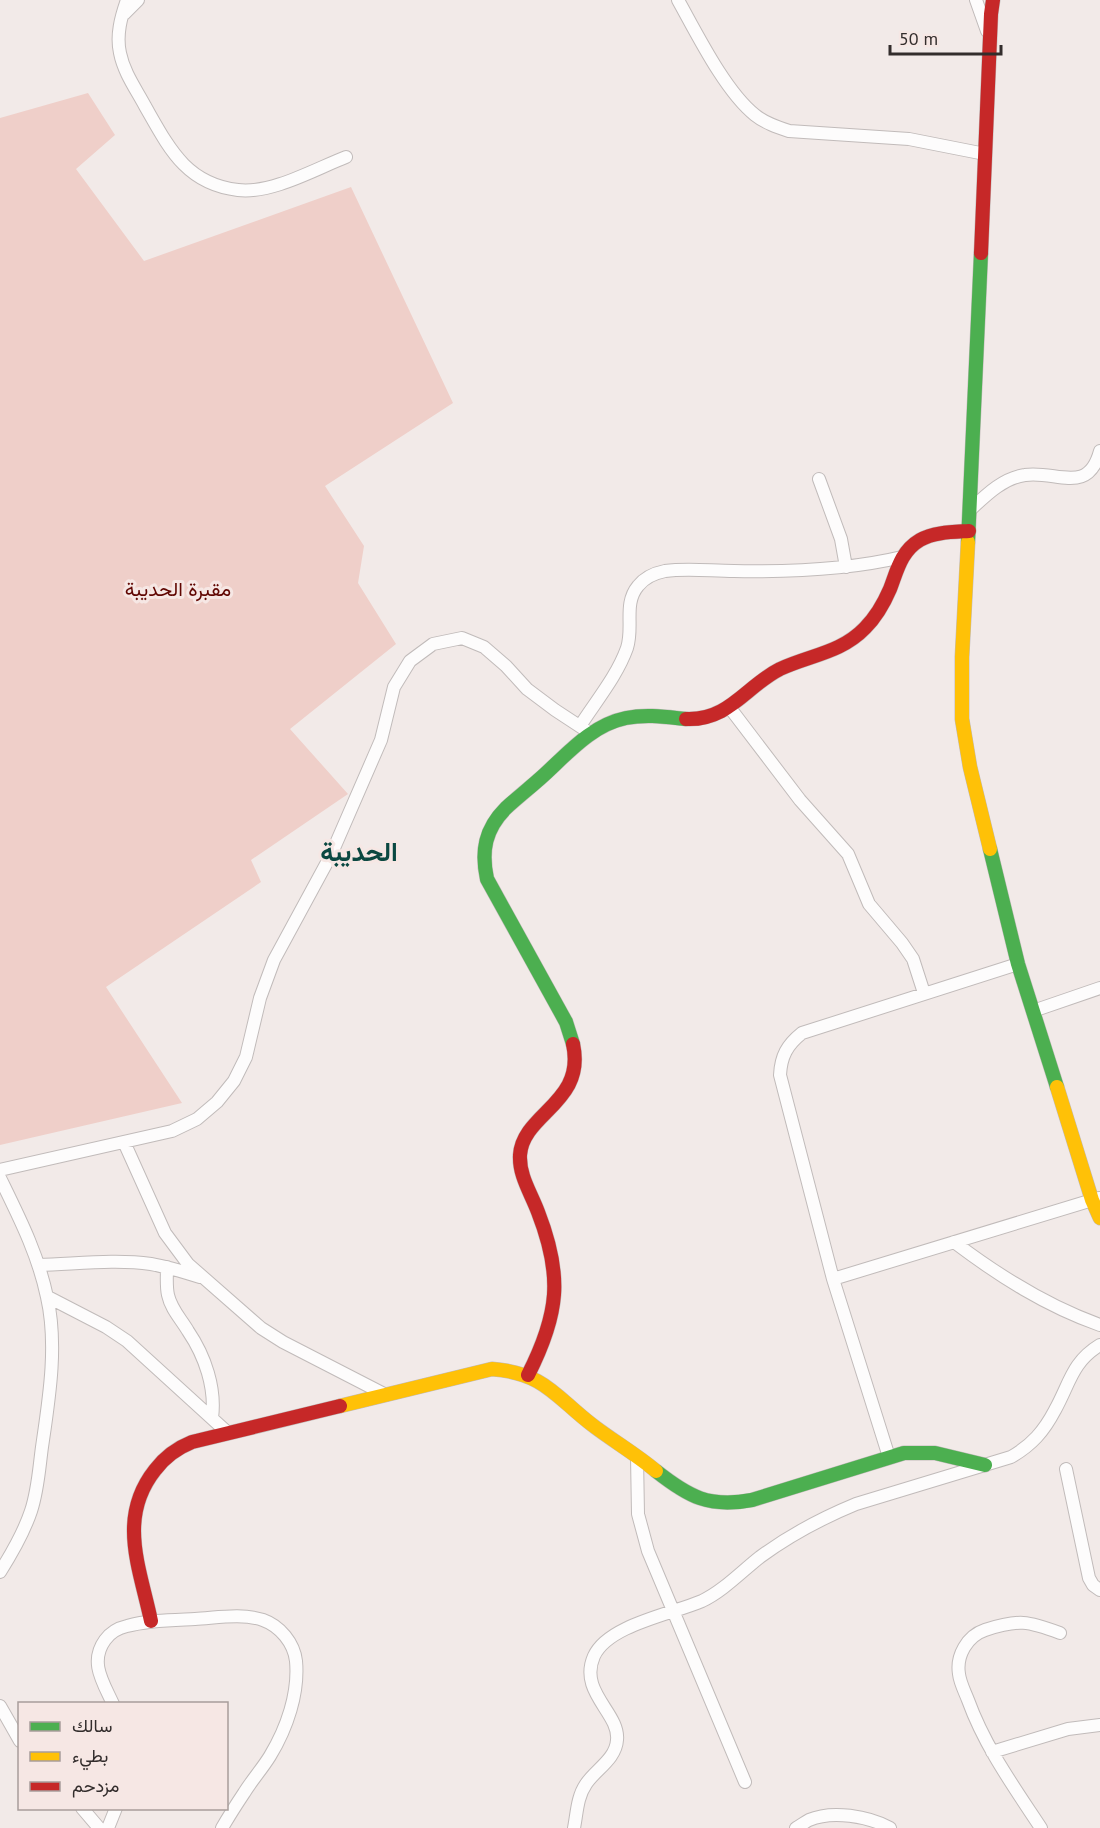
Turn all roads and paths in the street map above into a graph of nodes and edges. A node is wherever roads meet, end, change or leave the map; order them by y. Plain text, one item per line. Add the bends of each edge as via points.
1 (127, 0) edge
2 (138, 0) edge
3 (678, 0) edge
4 (976, 0) edge
5 (993, 0) edge
6 (121, 17) junction
7 (990, 38) junction
8 (985, 154) junction
9 (346, 157) dead end
10 (1100, 451) edge
11 (819, 479) dead end
12 (970, 510) junction
13 (969, 531) junction
14 (902, 557) junction
15 (846, 567) junction
16 (730, 708) junction
17 (585, 729) junction
18 (1018, 964) junction
19 (1100, 988) edge
20 (924, 993) junction
21 (1033, 1011) junction
22 (124, 1142) junction
23 (0, 1170) edge
24 (0, 1178) edge
25 (1096, 1199) edge
26 (1100, 1218) edge
27 (954, 1242) junction
28 (39, 1265) junction
29 (167, 1267) junction
30 (204, 1279) junction
31 (833, 1279) junction
32 (48, 1297) junction
33 (1100, 1325) edge
34 (1100, 1345) edge
35 (528, 1375) junction
36 (387, 1396) junction
37 (212, 1418) junction
38 (228, 1433) junction
39 (637, 1457) junction
40 (889, 1457) junction
41 (985, 1465) junction
42 (1066, 1469) dead end
43 (0, 1572) edge
44 (1100, 1590) edge
45 (674, 1610) junction
46 (151, 1622) junction
47 (1060, 1634) dead end
48 (112, 1702) edge
49 (0, 1706) edge
50 (1100, 1725) edge
51 (18, 1738) edge
52 (992, 1752) junction
53 (745, 1782) dead end
54 (83, 1810) edge
55 (116, 1810) edge
56 (99, 1828) edge
57 (108, 1828) edge
58 (222, 1828) edge
59 (574, 1828) edge
60 (796, 1828) edge
61 (890, 1828) edge
62 (1041, 1828) edge

1 - 6 street
2 - 6 street
3 - 8 street via 718,71 755,115 770,124 789,131 909,139
4 - 7 street
5 - 7 street
6 - 9 street via 119,52 124,69 169,147 182,165 200,178 241,191 263,189
7 - 8 street
8 - 12 street
10 - 12 street via 1095,465 1082,476 1024,475 988,493
11 - 15 street via 841,539
12 - 13 street
13 - 14 street via 932,535 910,547
13 - 18 street via 962,718 970,767
14 - 15 street
14 - 16 street via 881,607 860,633 845,644 771,674
15 - 17 street via 695,569 656,573 646,578 632,596 628,647
16 - 17 street via 707,718 639,716
16 - 20 street via 800,800 848,854 869,904 913,959
17 - 22 street via 527,689 484,647 462,638 433,644 410,661 394,687 381,740 331,855 274,960 246,1057 234,1081 196,1119 172,1131
17 - 35 street via 500,813 484,845 487,879 566,1022 576,1052 575,1068 562,1097 529,1131 520,1150 521,1171 550,1246 555,1285 549,1330
18 - 20 street
18 - 21 street
19 - 21 street
20 - 31 street via 802,1033 784,1051 780,1063 781,1081
21 - 25 street
22 - 23 street
22 - 30 street via 165,1233
24 - 28 street
25 - 26 street
25 - 27 street
27 - 31 street
27 - 33 street via 1018,1287
28 - 29 street via 122,1262
28 - 32 street
29 - 30 street
29 - 37 street via 168,1295 194,1339 211,1382
30 - 36 street via 261,1329
31 - 40 street
32 - 37 street via 127,1341
32 - 43 street via 52,1349 48,1412 36,1491 26,1526
34 - 41 street via 1079,1361 1056,1409 1029,1446
35 - 36 street via 492,1370
35 - 39 street via 547,1385 605,1436
36 - 38 street
37 - 38 street
38 - 46 street via 188,1444 167,1456 150,1474 139,1496 133,1519 133,1543
39 - 40 street via 686,1492 702,1500 727,1503 752,1500
39 - 45 street via 642,1532
40 - 41 street via 935,1453
41 - 45 street via 836,1512 786,1540 716,1593
42 - 44 street via 1089,1578
45 - 53 street
45 - 59 street via 609,1637 593,1657 592,1682 616,1728 617,1741 613,1753 582,1790
46 - 48 street via 116,1630 100,1648 98,1672
46 - 58 street via 229,1617 263,1620 279,1629 290,1642 296,1659 293,1700 286,1725
47 - 52 street via 1028,1622 1008,1624 979,1632 962,1650 959,1674
49 - 51 street
50 - 52 street
52 - 62 street
54 - 56 street
55 - 57 street
60 - 61 street via 810,1820 846,1815

